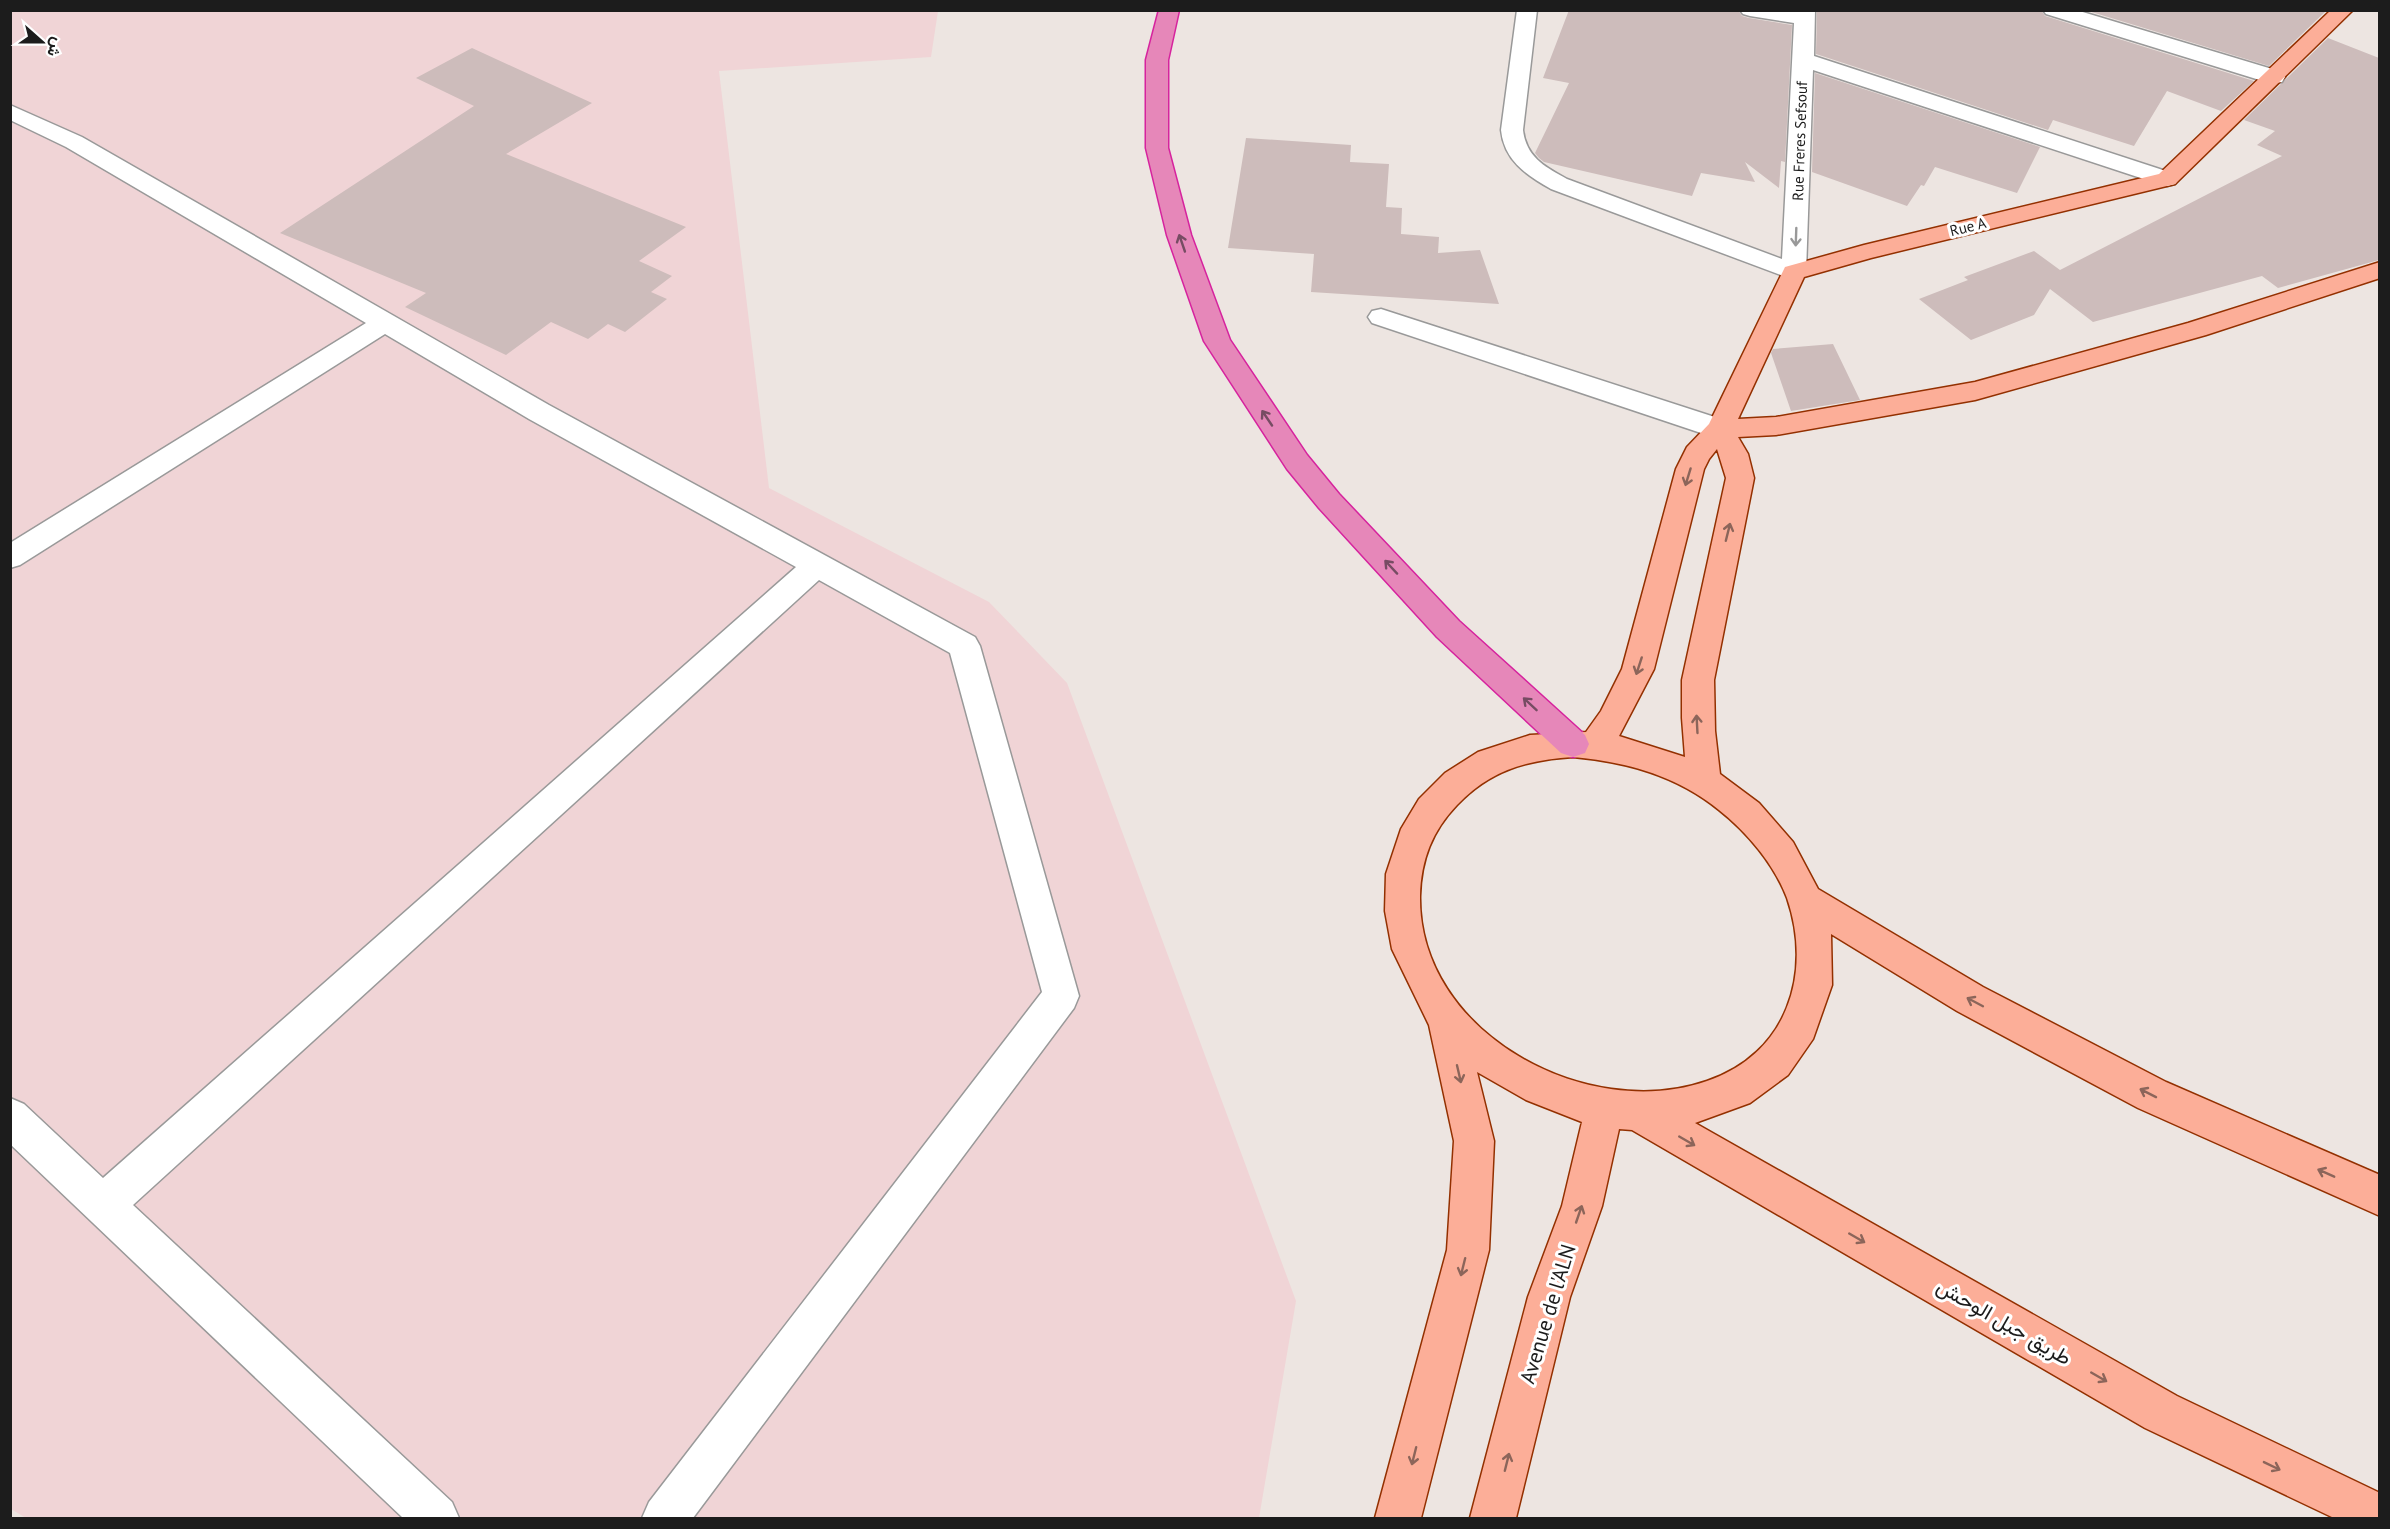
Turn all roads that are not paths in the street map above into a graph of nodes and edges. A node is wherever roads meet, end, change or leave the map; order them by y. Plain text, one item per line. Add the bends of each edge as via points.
1 (1169, 10) edge
2 (1527, 10) edge
3 (1750, 10) edge
4 (2053, 10) edge
5 (2343, 10) edge
6 (1805, 15) edge
7 (1804, 60) junction
8 (2274, 76) junction
9 (16, 115) edge
10 (2167, 179) junction
11 (2379, 270) edge
12 (1794, 272) junction
13 (1381, 317) dead end
14 (386, 322) junction
15 (1720, 429) junction
16 (10, 557) edge
17 (817, 565) junction
18 (1584, 744) junction
19 (1705, 782) junction
20 (1806, 900) junction
21 (1446, 1017) junction
22 (1620, 1111) junction
23 (10, 1118) edge
24 (2379, 1196) edge
25 (103, 1205) junction
26 (2379, 1517) edge
27 (436, 1518) edge
28 (664, 1518) edge
29 (1398, 1518) edge
30 (1493, 1518) edge

18 -> 1 highway via 1448,629 1329,501 1297,462 1217,340 1179,235 1157,148 1158,60
2 - 12 street via 1512,141 1527,165 1559,184
3 - 6 street
4 - 8 street
5 - 8 main road
6 - 7 street, Rue Freres Sefsouf
7 - 10 street
7 -> 12 street, Rue Freres Sefsouf
8 - 10 main road
9 - 14 street via 75,142
10 - 12 main road, Rue A
11 - 15 main road via 2197,329 1975,391 1776,426
12 - 15 main road
13 - 15 street
14 - 16 street
14 - 17 street via 539,412
15 -> 18 main road via 1697,454 1690,469 1638,669 1613,720
19 -> 15 main road via 1698,745 1698,680 1740,478 1734,454
17 - 25 street
17 - 28 street via 964,646 1061,996
18 - 19 main road via 1633,752 1670,764
18 - 21 main road via 1532,748 1494,760 1461,778 1433,804 1413,835 1403,872 1401,912 1415,966
19 - 20 main road via 1748,814 1782,854
20 - 22 main road via 1815,938 1816,976 1807,1014 1788,1048 1761,1075 1725,1097 1683,1109
24 -> 20 main road via 2152,1095 1970,999
21 - 22 main road via 1489,1059 1544,1091
21 -> 29 main road via 1474,1141 1468,1250
22 -> 26 main road, طريق جبل الوحش via 2162,1412
30 -> 22 main road, Avenue de l'ALN via 1549,1298
23 - 25 street
25 - 27 street

